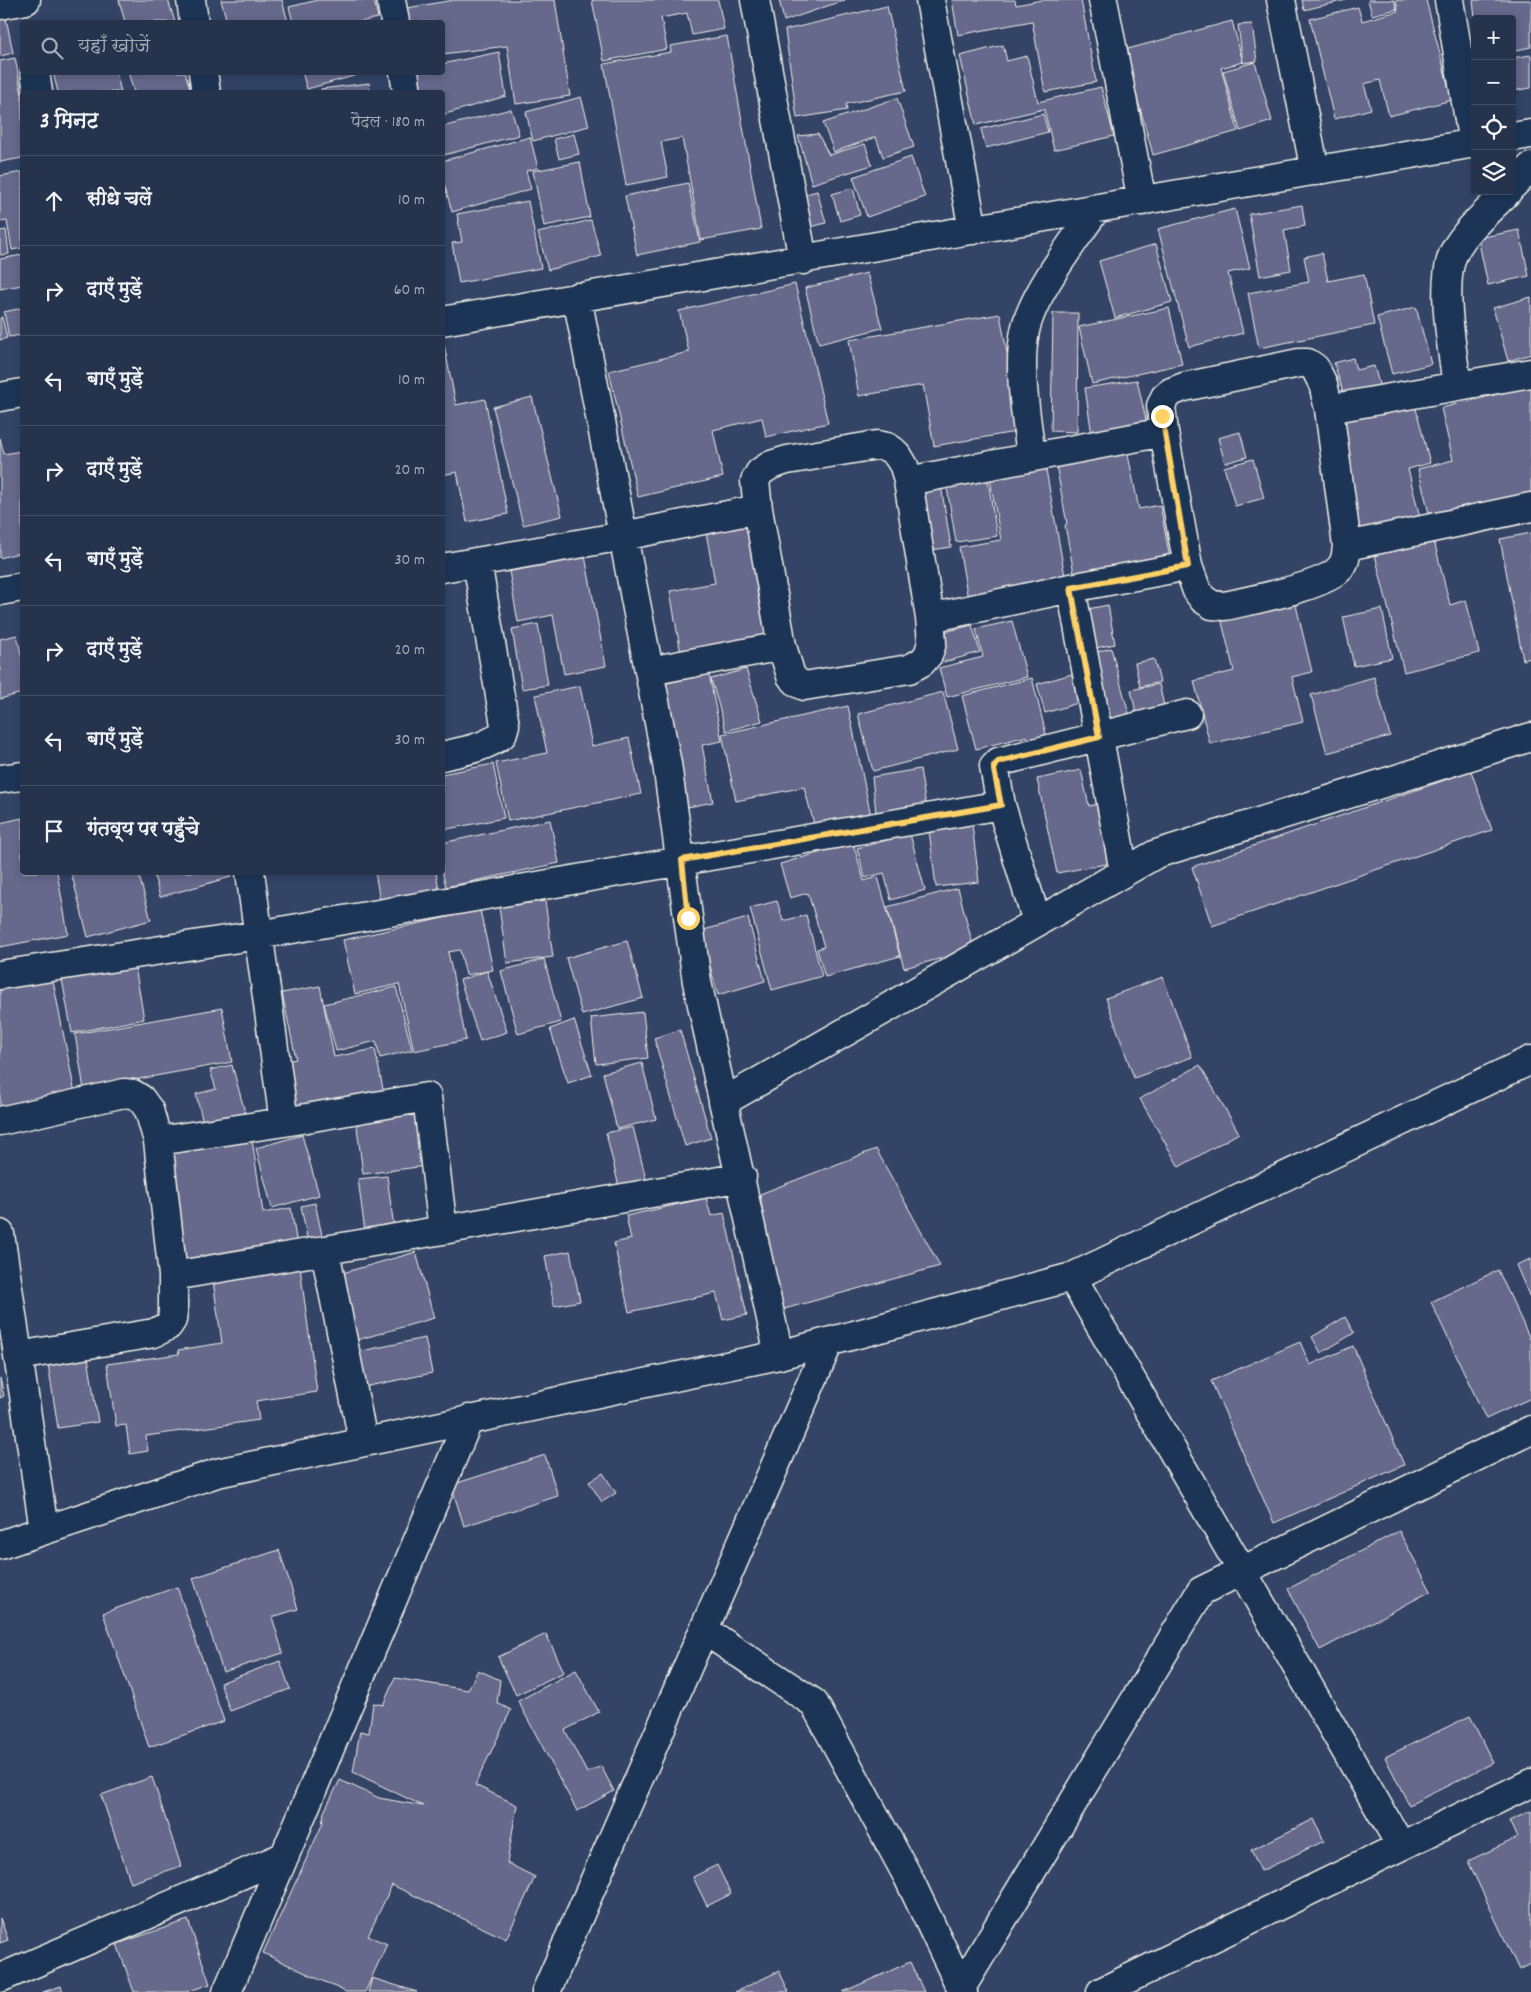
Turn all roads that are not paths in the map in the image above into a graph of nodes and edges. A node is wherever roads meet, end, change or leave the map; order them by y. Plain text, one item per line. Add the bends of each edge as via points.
1 (26, 0) edge
2 (191, 0) edge
3 (391, 0) edge
4 (755, 0) edge
5 (930, 0) edge
6 (1103, 0) edge
7 (1281, 0) edge
8 (1449, 0) edge
9 (23, 1) edge
10 (0, 4) edge
11 (26, 20) edge
12 (194, 20) edge
13 (395, 20) edge
14 (35, 75) edge
15 (203, 75) edge
16 (404, 75) edge
17 (38, 90) edge
18 (206, 90) edge
19 (407, 90) edge
20 (1471, 127) edge
21 (1531, 134) edge
22 (1516, 136) edge
23 (1471, 145) edge
24 (1531, 166) edge
25 (1315, 171) junction
26 (1516, 182) edge
27 (1504, 195) edge
28 (1142, 200) junction
29 (1096, 209) junction
30 (973, 230) junction
31 (803, 260) junction
32 (577, 297) junction
33 (445, 313) edge
34 (1531, 373) edge
35 (1457, 386) junction
36 (20, 393) edge
37 (0, 397) edge
38 (1329, 410) junction
39 (1164, 432) junction
40 (1031, 457) junction
41 (908, 480) junction
42 (1531, 508) edge
43 (758, 509) junction
44 (623, 536) junction
45 (1347, 546) junction
46 (477, 562) junction
47 (1188, 566) junction
48 (445, 567) edge
49 (20, 587) edge
50 (1071, 588) junction
51 (0, 590) edge
52 (930, 618) junction
53 (782, 646) junction
54 (649, 671) junction
55 (1187, 714) dead end
56 (1099, 737) junction
57 (1531, 737) edge
58 (445, 755) edge
59 (20, 776) edge
60 (0, 779) edge
61 (1001, 805) junction
62 (682, 860) junction
63 (1124, 872) junction
64 (250, 875) edge
65 (1037, 922) junction
66 (258, 935) junction
67 (0, 975) edge
68 (1531, 1060) edge
69 (724, 1102) junction
70 (0, 1121) edge
71 (284, 1122) junction
72 (158, 1141) junction
73 (742, 1178) junction
74 (443, 1230) junction
75 (0, 1234) edge
76 (325, 1251) junction
77 (174, 1276) junction
78 (1072, 1277) junction
79 (6, 1315) edge
80 (829, 1342) junction
81 (779, 1355) junction
82 (18, 1356) junction
83 (469, 1419) junction
84 (1531, 1430) edge
85 (363, 1441) junction
86 (44, 1530) junction
87 (0, 1545) edge
88 (1243, 1571) junction
89 (704, 1630) junction
90 (1531, 1783) edge
91 (1401, 1846) junction
92 (285, 1856) junction
93 (0, 1978) edge
94 (962, 1990) edge
95 (227, 1992) edge
96 (546, 1992) edge
97 (1101, 1992) edge

1 - 9 street
2 - 12 street
3 - 13 street
4 - 31 street
5 - 30 street
6 - 28 street
7 - 25 street
8 - 20 street
9 - 10 street
9 - 11 street
14 - 17 street
15 - 18 street
16 - 19 street
21 - 22 street
23 - 25 street
24 - 26 street
25 - 28 street
27 - 35 street via 1454,253 1448,274
28 - 29 street
29 - 30 street
29 - 40 street via 1050,278 1025,330 1022,363
30 - 31 street
31 - 32 street
32 - 33 street
32 - 44 street
34 - 35 street
35 - 38 street
36 - 37 street
38 - 39 street via 1319,374 1308,363 1299,363 1171,392 1162,406
38 - 45 street
39 - 40 street
39 - 47 street
40 - 41 street
41 - 43 street via 898,456 887,447 787,460 760,472 755,481
41 - 52 street
42 - 45 street
43 - 44 street
43 - 53 street
44 - 46 street
44 - 54 street
45 - 47 street via 1346,559 1340,569 1324,580 1225,606 1212,605 1203,599
46 - 48 street
46 - 58 street via 505,725 502,734 494,741
47 - 50 street
49 - 51 street
50 - 52 street
50 - 56 street
52 - 53 street via 932,643 928,655 909,669 804,686 791,676
53 - 54 street
54 - 62 street
55 - 56 street
56 - 61 street via 998,762 994,770
56 - 63 street
57 - 63 street via 1156,854
59 - 60 street
61 - 62 street
61 - 65 street
62 - 66 street
62 - 69 street via 697,982
63 - 65 street
64 - 66 street
65 - 69 street
66 - 67 street
66 - 71 street
68 - 78 street
69 - 73 street
70 - 72 street via 124,1093 133,1094 149,1110
71 - 72 street
71 - 74 street via 427,1097
72 - 77 street
73 - 74 street
73 - 81 street
74 - 76 street
75 - 79 street
76 - 77 street
76 - 85 street
77 - 82 street via 172,1320 164,1329
78 - 80 street
78 - 88 street
79 - 82 street
80 - 81 street
80 - 89 street
81 - 83 street
82 - 86 street
83 - 85 street
83 - 92 street
84 - 88 street
85 - 86 street via 217,1473
86 - 87 street
88 - 91 street
88 - 94 street via 1201,1591
89 - 94 street via 814,1703 908,1877
89 - 96 street
90 - 91 street
91 - 97 street
92 - 93 street
92 - 95 street

